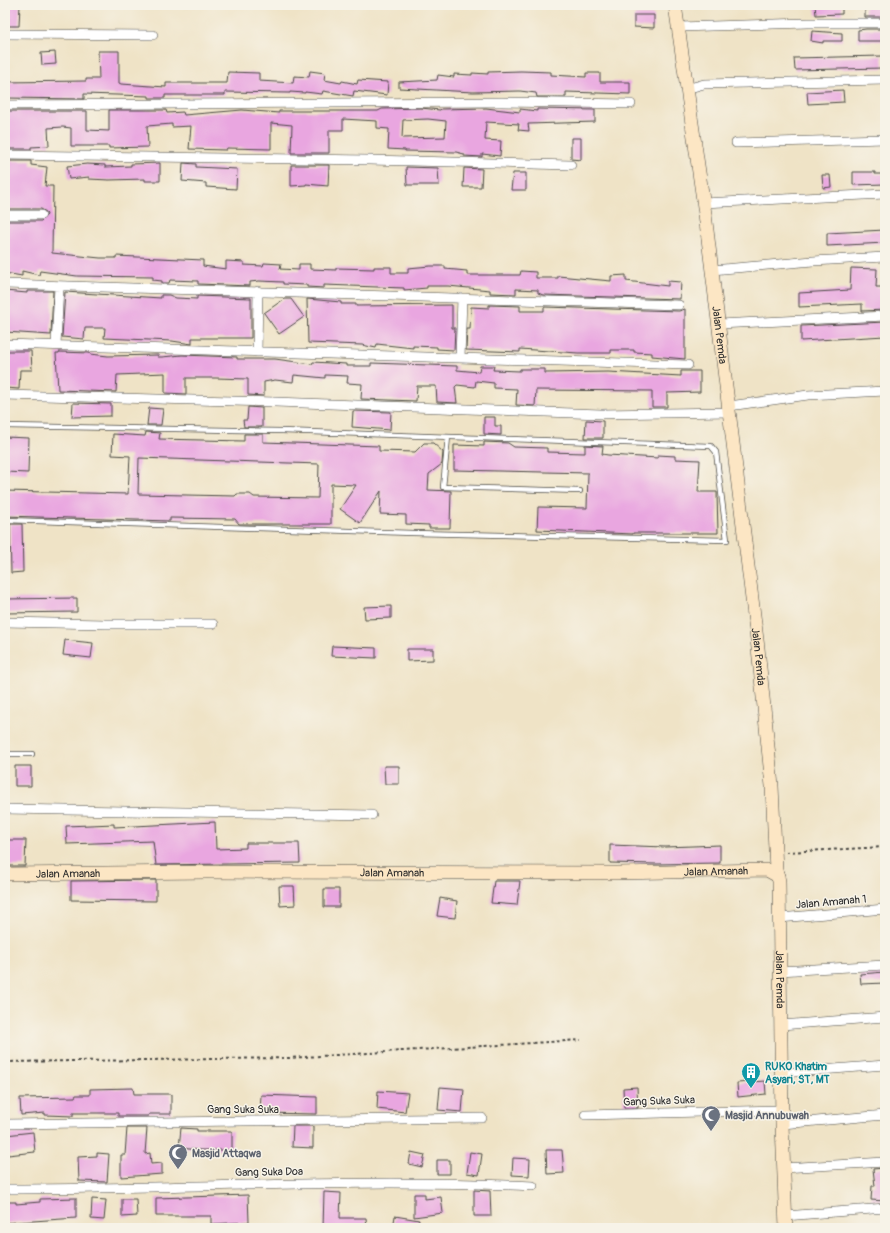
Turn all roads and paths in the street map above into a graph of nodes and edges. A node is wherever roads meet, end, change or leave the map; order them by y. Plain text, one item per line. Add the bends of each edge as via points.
1 (675, 5) edge
2 (885, 24) edge
3 (679, 28) junction
4 (5, 34) edge
5 (153, 35) dead end
6 (885, 80) edge
7 (686, 89) junction
8 (631, 104) dead end
9 (5, 105) edge
10 (885, 139) edge
11 (736, 143) dead end
12 (5, 155) edge
13 (571, 165) dead end
14 (885, 194) edge
15 (703, 203) junction
16 (5, 215) edge
17 (41, 215) dead end
18 (885, 258) edge
19 (712, 270) junction
20 (5, 284) edge
21 (58, 286) junction
22 (258, 291) junction
23 (462, 298) junction
24 (679, 305) dead end
25 (885, 316) edge
26 (719, 324) junction
27 (5, 344) edge
28 (56, 345) junction
29 (258, 352) junction
30 (460, 358) junction
31 (688, 365) dead end
32 (885, 391) edge
33 (5, 396) edge
34 (729, 409) junction
35 (5, 426) edge
36 (448, 437) junction
37 (580, 491) dead end
38 (5, 520) edge
39 (5, 622) edge
40 (213, 624) dead end
41 (5, 754) edge
42 (32, 754) dead end
43 (5, 809) edge
44 (372, 815) dead end
45 (885, 847) edge
46 (775, 853) junction
47 (5, 874) edge
48 (778, 876) junction
49 (885, 910) edge
50 (779, 918) junction
51 (885, 965) edge
52 (779, 971) junction
53 (885, 1017) edge
54 (781, 1026) junction
55 (581, 1040) dead end
56 (5, 1062) edge
57 (885, 1065) edge
58 (782, 1073) junction
59 (781, 1110) junction
60 (585, 1115) dead end
61 (885, 1115) edge
62 (482, 1118) dead end
63 (5, 1124) edge
64 (782, 1124) junction
65 (885, 1162) edge
66 (783, 1168) junction
67 (533, 1186) dead end
68 (5, 1189) edge
69 (885, 1208) edge
70 (786, 1222) edge

1 - 3 street, Jalan Pemda
2 - 3 street via 808,23
3 - 7 street, Jalan Pemda
4 - 5 street
6 - 7 street via 704,84
7 - 15 street, Jalan Pemda
8 - 9 street via 494,102
10 - 11 street
12 - 13 street
14 - 15 street
15 - 19 street, Jalan Pemda
16 - 17 street
18 - 19 street via 812,261
19 - 26 street, Jalan Pemda
20 - 21 street
21 - 22 street
21 - 28 street
22 - 23 street
22 - 29 street
23 - 24 street
23 - 30 street
25 - 26 street
26 - 34 street, Jalan Pemda
27 - 28 street
28 - 29 street
29 - 30 street
30 - 31 street
32 - 34 street via 808,395
33 - 34 street via 298,403 587,414
34 - 46 street, Jalan Pemda via 758,648 772,786
35 - 36 lane
36 - 37 lane via 443,487
36 - 38 lane via 711,446 716,452 727,540
39 - 40 street
41 - 42 lane
43 - 44 street
45 - 46 path
46 - 48 street, Jalan Pemda
47 - 48 street, Jalan Amanah via 602,873 767,870
48 - 50 street, Jalan Pemda
49 - 50 street, Jalan Amanah 1
50 - 52 street, Jalan Pemda
51 - 52 street
52 - 54 street, Jalan Pemda
53 - 54 street
54 - 58 street, Jalan Pemda
55 - 56 path via 288,1058
57 - 58 street
58 - 59 street, Jalan Pemda
59 - 60 street, Gang Suka Suka
59 - 64 street, Jalan Pemda
61 - 64 street
62 - 63 street, Gang Suka Suka
64 - 66 street, Jalan Pemda
65 - 66 street
66 - 70 street, Jalan Pemda
67 - 68 street, Gang Suka Doa via 456,1182 273,1183
69 - 70 street

